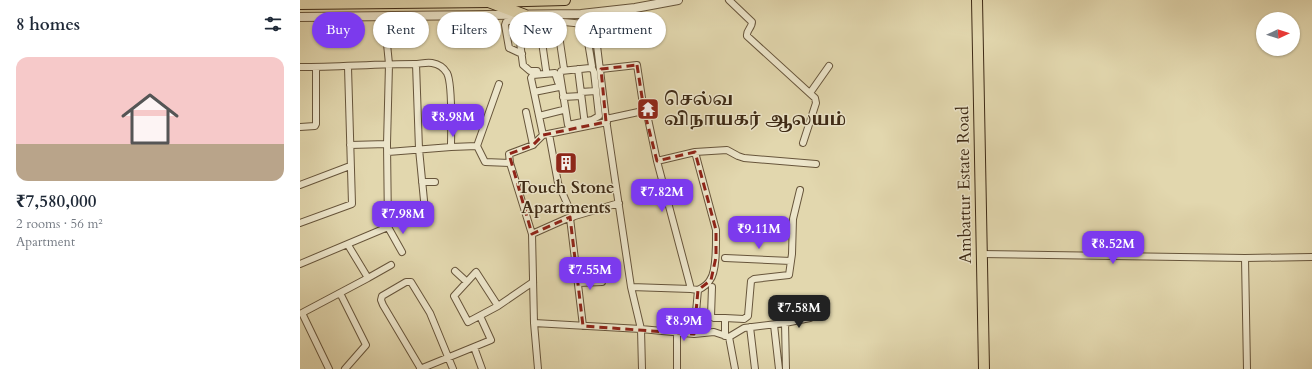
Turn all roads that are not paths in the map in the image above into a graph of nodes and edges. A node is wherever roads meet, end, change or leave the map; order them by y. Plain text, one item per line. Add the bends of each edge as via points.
1 (565, 0) edge
2 (678, 0) edge
3 (729, 0) edge
4 (977, 0) edge
5 (984, 0) edge
6 (490, 2) junction
7 (300, 4) edge
8 (510, 12) edge
9 (601, 12) edge
10 (300, 17) edge
11 (509, 17) edge
12 (509, 21) edge
13 (387, 48) edge
14 (509, 48) edge
15 (509, 48) edge
16 (522, 48) edge
17 (543, 48) edge
18 (561, 48) edge
19 (589, 48) edge
20 (597, 48) edge
21 (522, 54) junction
22 (389, 64) junction
23 (416, 64) junction
24 (348, 66) junction
25 (592, 66) junction
26 (829, 66) dead end
27 (300, 67) edge
28 (316, 67) junction
29 (600, 67) junction
30 (564, 69) junction
31 (578, 69) junction
32 (546, 70) junction
33 (499, 84) dead end
34 (559, 87) junction
35 (596, 90) junction
36 (534, 92) junction
37 (810, 93) junction
38 (581, 94) junction
39 (563, 97) junction
40 (562, 110) junction
41 (644, 111) junction
42 (526, 112) dead end
43 (539, 116) junction
44 (606, 121) junction
45 (585, 124) junction
46 (300, 127) edge
47 (565, 128) junction
48 (545, 134) junction
49 (803, 143) dead end
50 (387, 144) junction
51 (533, 144) junction
52 (350, 145) junction
53 (476, 146) junction
54 (451, 147) junction
55 (419, 148) junction
56 (388, 152) junction
57 (695, 152) junction
58 (658, 161) junction
59 (510, 163) junction
60 (816, 164) dead end
61 (350, 166) junction
62 (422, 182) junction
63 (435, 182) dead end
64 (300, 185) edge
65 (800, 190) dead end
66 (619, 203) junction
67 (572, 217) junction
68 (426, 221) dead end
69 (300, 223) edge
70 (388, 227) junction
71 (532, 234) junction
72 (348, 245) junction
73 (402, 252) dead end
74 (983, 254) junction
75 (1312, 257) edge
76 (725, 258) dead end
77 (1246, 258) junction
78 (791, 261) junction
79 (300, 264) edge
80 (391, 265) dead end
81 (455, 271) dead end
82 (368, 278) junction
83 (467, 282) junction
84 (534, 282) junction
85 (602, 282) dead end
86 (578, 283) junction
87 (631, 287) junction
88 (712, 287) dead end
89 (690, 289) junction
90 (698, 290) junction
91 (340, 293) junction
92 (498, 306) junction
93 (480, 316) junction
94 (725, 318) junction
95 (810, 318) dead end
96 (534, 323) junction
97 (784, 323) junction
98 (774, 324) junction
99 (583, 326) junction
100 (750, 327) junction
101 (642, 329) junction
102 (677, 332) junction
103 (694, 334) junction
104 (727, 337) junction
105 (474, 348) junction
106 (449, 358) junction
107 (329, 369) edge
108 (345, 369) edge
109 (420, 369) edge
110 (453, 369) edge
111 (482, 369) edge
112 (538, 369) edge
113 (642, 369) edge
114 (677, 369) edge
115 (735, 369) edge
116 (755, 369) edge
117 (779, 369) edge
118 (786, 369) edge
119 (984, 369) edge
120 (988, 369) edge
121 (1247, 369) edge

1 - 6 main road
2 - 9 street
3 - 37 street via 752,22 747,36
4 - 74 main road, Ambattur Estate Road
5 - 74 main road, Ambattur Estate Road
6 - 7 main road
6 - 8 highway
10 - 11 street
12 - 14 street via 505,24
13 - 22 street
15 - 21 street
16 - 21 street
17 - 32 street
18 - 30 street
19 - 25 street
20 - 29 street
21 - 32 street via 523,65 530,71
22 - 23 street
22 - 24 street
22 - 50 street
23 - 54 street via 434,63 443,68 450,80
23 - 55 street
24 - 28 street
24 - 52 street
25 - 29 street
25 - 30 street
26 - 37 street
27 - 28 street
28 - 46 street via 316,124 312,127
29 - 41 street via 637,65
29 - 44 street
30 - 32 street
31 - 35 street via 592,68
31 - 38 street
31 - 39 street via 561,71
33 - 53 street
34 - 36 street
34 - 36 street via 555,73 533,74 531,78
34 - 40 street
35 - 38 street
35 - 45 street via 598,116
36 - 43 street
37 - 49 street via 816,103
38 - 39 street
38 - 45 street
39 - 45 street via 568,125
40 - 43 street
40 - 47 street
41 - 44 street
41 - 58 street via 647,114
42 - 51 street
43 - 48 street
44 - 45 street
44 - 66 street
45 - 47 street
47 - 48 street
48 - 51 street
48 - 67 street via 558,183
50 - 52 street
50 - 56 street
51 - 59 street via 509,154
52 - 61 street
53 - 54 street
53 - 59 street via 485,162
54 - 55 street
55 - 56 street
55 - 62 street
56 - 70 street
57 - 58 street
57 - 60 street via 727,150 744,158
57 - 90 street via 716,230 716,257 711,280
58 - 89 street
59 - 71 street
61 - 64 street
61 - 69 street via 352,204
62 - 63 street
62 - 68 street
65 - 78 street via 793,219
66 - 67 street
66 - 87 street
67 - 71 street
67 - 86 street
70 - 72 street
70 - 73 street
71 - 84 street
72 - 79 street
72 - 82 street
74 - 77 street
74 - 119 main road, Ambattur Estate Road
74 - 120 main road, Ambattur Estate Road
75 - 77 street
76 - 78 street
77 - 121 street
78 - 94 street via 787,276 752,281 747,318
80 - 82 street
81 - 83 street
82 - 91 street
83 - 92 street via 476,272
83 - 93 street via 454,296 468,322
84 - 92 street
84 - 96 street
85 - 86 street
86 - 99 street
87 - 89 street
87 - 101 street
88 - 94 street via 711,316
89 - 90 street
90 - 103 street
91 - 107 street via 302,313
91 - 108 street via 366,345
92 - 93 street
93 - 105 street via 491,340
94 - 104 street
95 - 97 street
96 - 99 street
96 - 112 street
97 - 98 street
97 - 118 street
98 - 100 street
98 - 117 street
99 - 101 street
100 - 104 street
100 - 116 street
101 - 102 street
101 - 113 street
102 - 103 street
102 - 114 street
103 - 104 street via 714,332
104 - 115 street
105 - 106 street
105 - 111 street
106 - 109 street
106 - 109 street via 430,313 411,282 406,282 382,296 381,300
106 - 110 street

